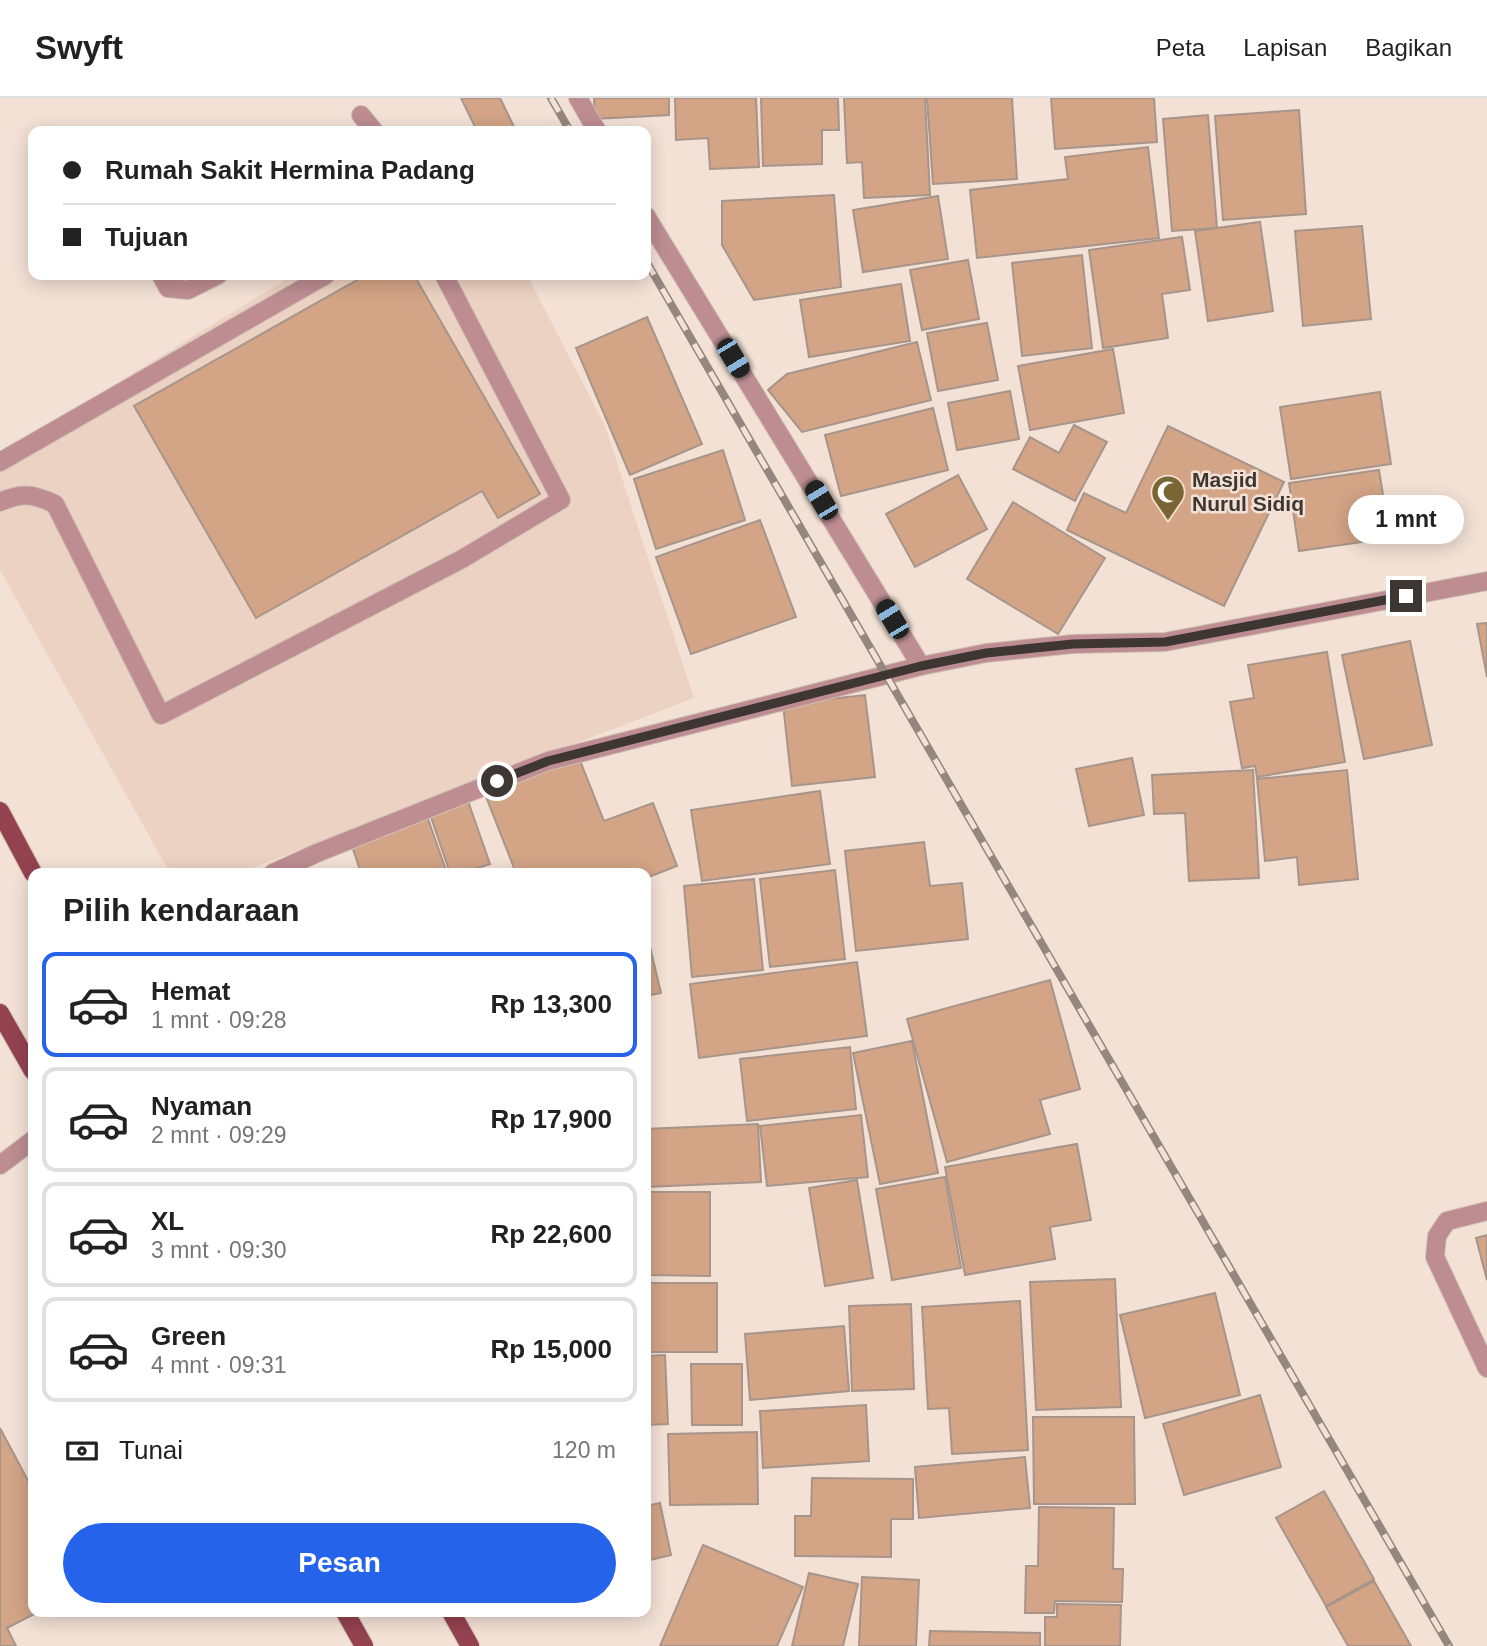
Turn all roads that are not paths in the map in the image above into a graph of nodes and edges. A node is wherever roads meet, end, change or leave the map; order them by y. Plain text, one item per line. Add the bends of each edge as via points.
1 (578, 98) edge
2 (360, 115) dead end
3 (370, 126) edge
4 (594, 126) edge
5 (651, 224) edge
6 (164, 280) edge
7 (208, 280) edge
8 (317, 280) edge
9 (447, 280) edge
10 (0, 462) edge
11 (0, 502) edge
12 (1487, 580) edge
13 (921, 666) junction
14 (0, 811) edge
15 (30, 868) edge
16 (284, 868) edge
17 (0, 1013) edge
18 (28, 1062) edge
19 (28, 1144) edge
20 (0, 1165) edge
21 (1487, 1211) edge
22 (1487, 1368) edge
23 (348, 1617) edge
24 (454, 1617) edge
25 (364, 1646) edge
26 (470, 1646) edge

1 - 4 street
2 - 3 street
5 - 13 street
6 - 7 street via 168,288 188,290
8 - 10 street
9 - 11 street via 561,500 462,559 160,715 55,504 16,494
12 - 13 street via 1165,642 1073,644 986,653
13 - 16 street via 548,761
14 - 15 main road
17 - 18 main road
19 - 20 street
21 - 22 street via 1447,1221 1437,1236 1435,1256
23 - 25 main road
24 - 26 main road

